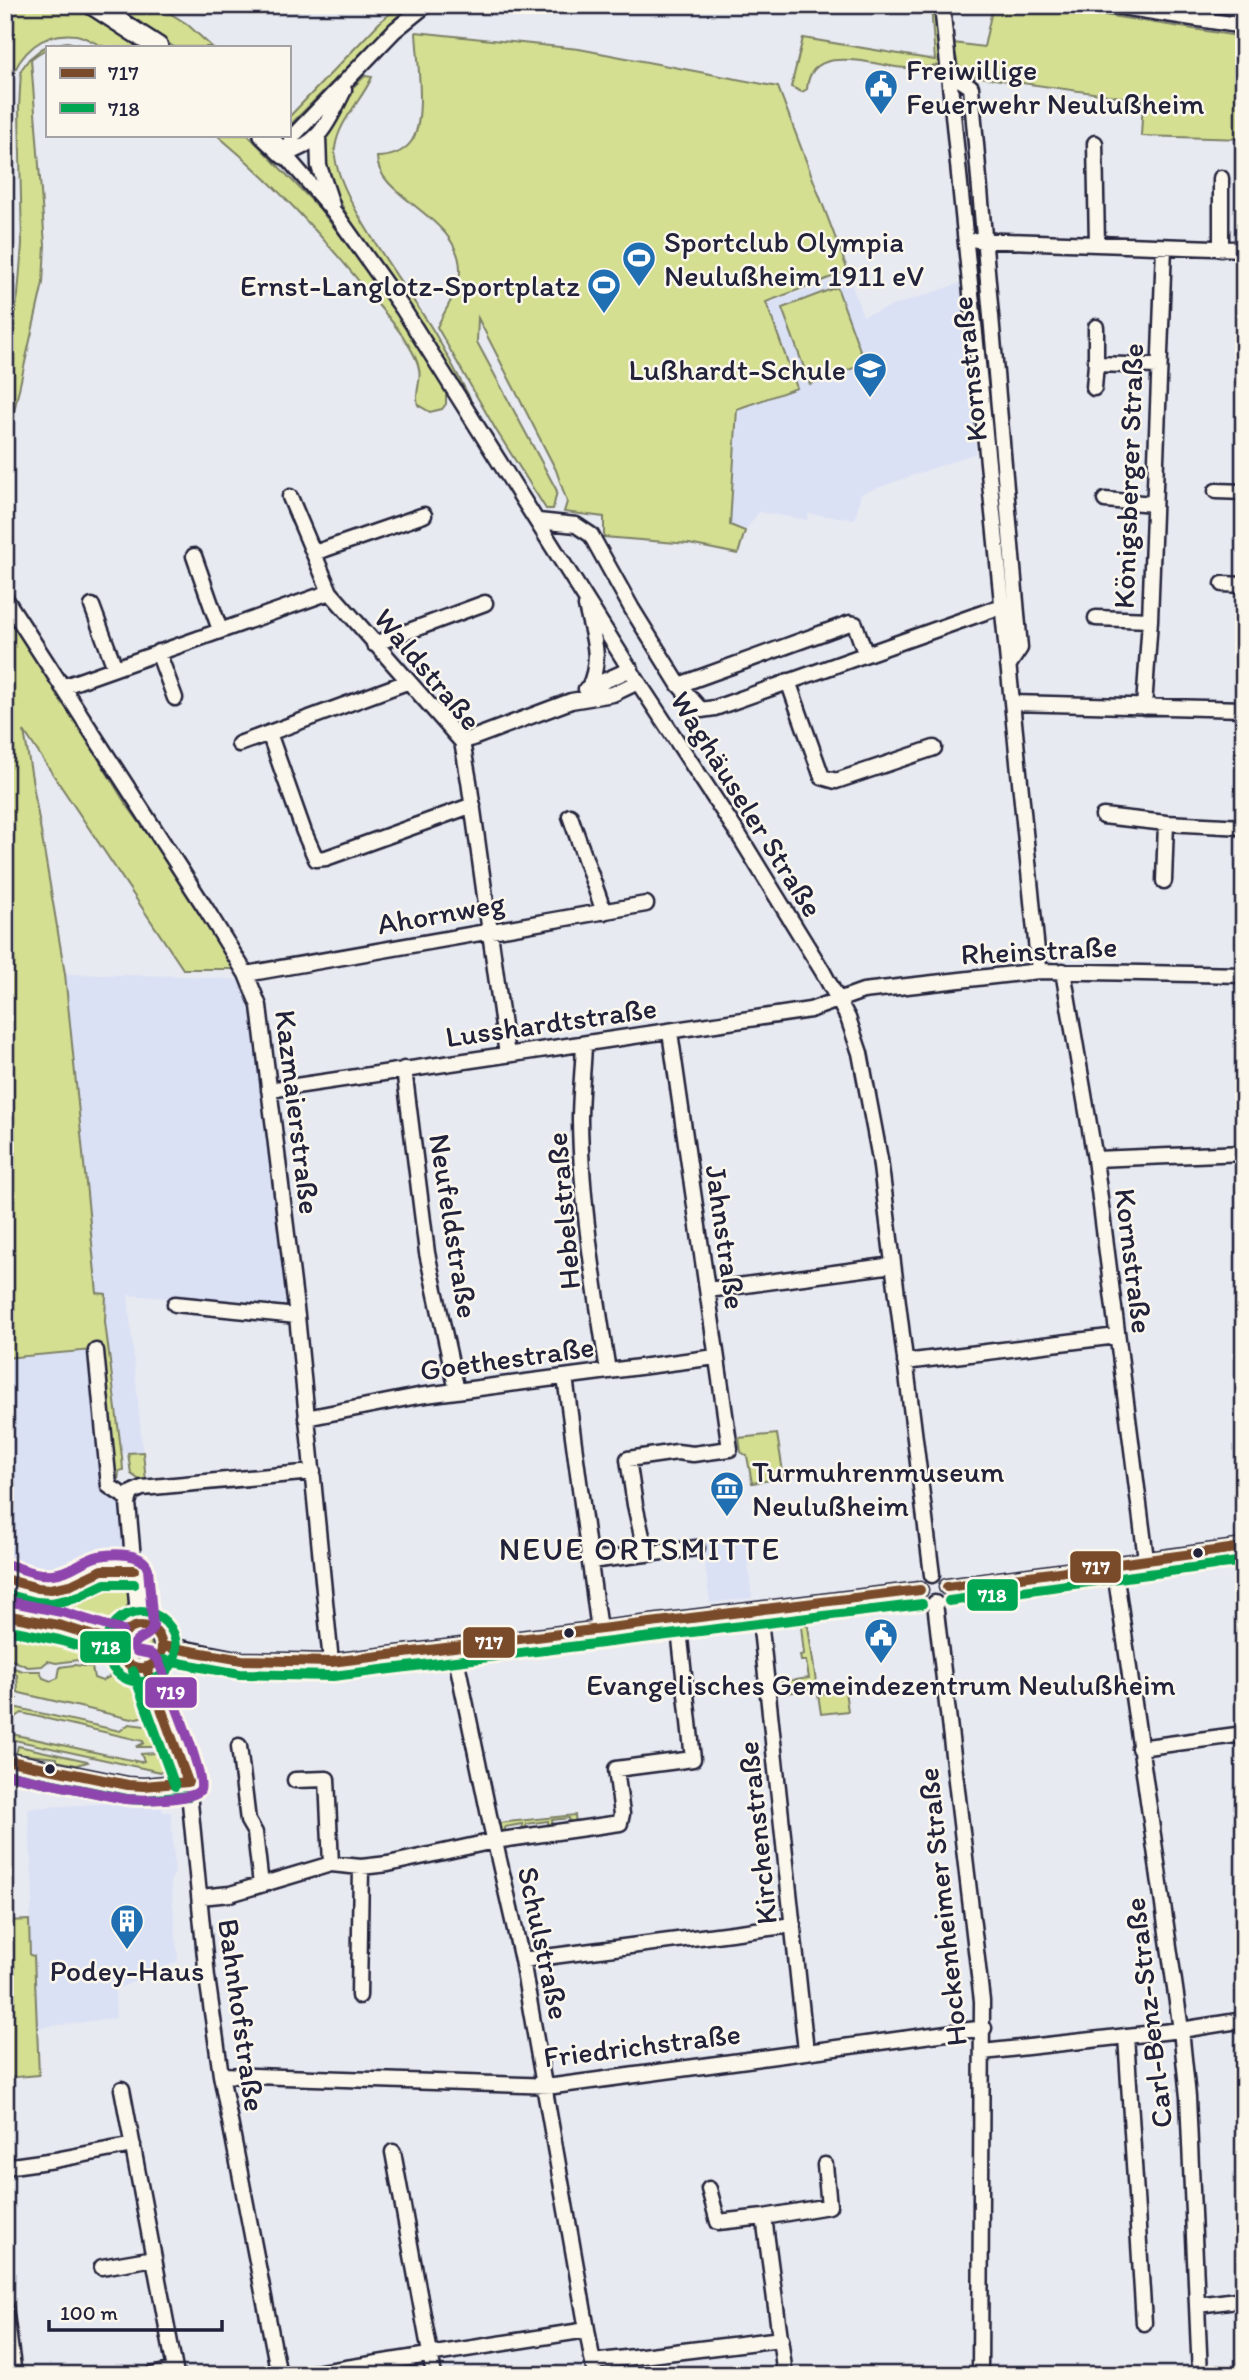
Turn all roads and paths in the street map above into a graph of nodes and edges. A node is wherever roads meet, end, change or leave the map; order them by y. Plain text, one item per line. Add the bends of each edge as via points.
1 (93, 5) edge
2 (426, 5) edge
3 (942, 5) edge
4 (1109, 5) edge
5 (1244, 26) edge
6 (156, 46) edge
7 (950, 78) junction
8 (349, 79) junction
9 (265, 136) edge
10 (318, 136) junction
11 (1095, 143) dead end
12 (284, 154) junction
13 (1221, 178) dead end
14 (335, 213) junction
15 (964, 240) junction
16 (983, 240) junction
17 (1097, 244) junction
18 (1164, 247) junction
19 (1221, 248) junction
20 (1244, 249) edge
21 (1096, 327) dead end
22 (1096, 364) junction
23 (1158, 366) junction
24 (1094, 387) dead end
25 (1216, 491) dead end
26 (1244, 492) edge
27 (290, 497) dead end
28 (1105, 500) dead end
29 (1154, 504) junction
30 (424, 515) dead end
31 (537, 521) junction
32 (314, 554) junction
33 (194, 556) dead end
34 (1223, 584) dead end
35 (1244, 585) edge
36 (330, 592) junction
37 (583, 594) junction
38 (5, 598) edge
39 (485, 603) dead end
40 (92, 606) dead end
41 (1002, 606) junction
42 (1096, 618) dead end
43 (1150, 620) junction
44 (220, 630) junction
45 (374, 644) junction
46 (158, 652) junction
47 (865, 653) junction
48 (1008, 666) junction
49 (115, 668) junction
50 (631, 669) junction
51 (788, 681) junction
52 (407, 682) junction
53 (638, 682) junction
54 (679, 685) junction
55 (62, 687) junction
56 (589, 687) junction
57 (176, 698) dead end
58 (571, 701) junction
59 (1012, 703) junction
60 (1144, 707) junction
61 (1244, 709) edge
62 (269, 733) junction
63 (461, 742) junction
64 (239, 744) dead end
65 (934, 748) dead end
66 (473, 805) junction
67 (570, 816) dead end
68 (1103, 816) dead end
69 (1166, 823) junction
70 (1244, 827) edge
71 (1164, 881) dead end
72 (646, 904) dead end
73 (604, 912) junction
74 (489, 930) junction
75 (1039, 971) junction
76 (1063, 971) junction
77 (246, 974) junction
78 (1244, 975) edge
79 (839, 1000) junction
80 (670, 1032) junction
81 (584, 1045) junction
82 (507, 1055) junction
83 (404, 1069) junction
84 (269, 1090) junction
85 (1244, 1153) edge
86 (1095, 1159) junction
87 (893, 1265) junction
88 (708, 1290) junction
89 (175, 1304) dead end
90 (297, 1316) junction
91 (1117, 1336) junction
92 (96, 1351) dead end
93 (716, 1357) junction
94 (905, 1362) junction
95 (608, 1371) junction
96 (565, 1377) junction
97 (457, 1391) junction
98 (306, 1418) junction
99 (313, 1472) junction
100 (130, 1496) junction
101 (1244, 1547) edge
102 (697, 1548) dead end
103 (646, 1554) junction
104 (1146, 1559) junction
105 (590, 1561) junction
106 (1114, 1564) junction
107 (134, 1570) junction
108 (932, 1575) junction
109 (5, 1579) edge
110 (947, 1587) junction
111 (920, 1590) junction
112 (935, 1603) junction
113 (759, 1610) junction
114 (5, 1615) edge
115 (678, 1620) junction
116 (139, 1625) junction
117 (598, 1630) junction
118 (113, 1642) junction
119 (162, 1646) junction
120 (454, 1648) junction
121 (331, 1662) junction
122 (146, 1667) junction
123 (1244, 1734) edge
124 (239, 1745) dead end
125 (1139, 1748) junction
126 (5, 1760) edge
127 (295, 1780) dead end
128 (188, 1782) junction
129 (494, 1841) junction
130 (331, 1864) junction
131 (360, 1867) junction
132 (261, 1885) junction
133 (200, 1898) junction
134 (793, 1925) junction
135 (522, 1960) junction
136 (359, 1996) dead end
137 (1244, 2020) edge
138 (984, 2028) junction
139 (1181, 2030) junction
140 (1126, 2036) junction
141 (806, 2051) junction
142 (983, 2052) junction
143 (220, 2075) junction
144 (546, 2085) junction
145 (122, 2089) dead end
146 (133, 2145) junction
147 (393, 2152) dead end
148 (825, 2165) dead end
149 (5, 2167) edge
150 (709, 2189) dead end
151 (764, 2217) junction
152 (153, 2258) junction
153 (102, 2267) dead end
154 (1244, 2299) edge
155 (1198, 2305) junction
156 (5, 2307) edge
157 (1144, 2323) dead end
158 (587, 2330) junction
159 (781, 2339) junction
160 (431, 2356) junction
161 (594, 2368) edge
162 (176, 2372) edge
163 (14, 2375) edge
164 (150, 2375) edge
165 (279, 2375) edge
166 (302, 2375) edge
167 (434, 2375) edge
168 (785, 2375) edge
169 (980, 2375) edge
170 (1200, 2375) edge

1 - 6 main road
2 - 8 street
3 - 7 street, Kornstraße
4 - 5 street
7 - 15 street, Kornstraße
7 - 16 street, Kornstraße via 971,87
8 - 10 street
8 - 12 street via 294,135
9 - 12 main road
10 - 12 street via 301,150
10 - 14 street via 319,166
11 - 17 street
12 - 14 street, Waghäuseler Straße
13 - 19 street
14 - 31 street, Waghäuseler Straße via 403,309
15 - 16 street
15 - 41 street, Kornstraße
16 - 17 street
16 - 48 street, Kornstraße via 1020,648
17 - 18 street
18 - 19 street
18 - 23 street, Königsberger Straße
19 - 20 street
21 - 22 street
22 - 23 street
22 - 24 street
23 - 29 street, Königsberger Straße
25 - 26 street
27 - 32 street, Waldstraße
28 - 29 street
29 - 43 street, Königsberger Straße
30 - 32 street
31 - 37 street, Waghäuseler Straße
31 - 54 street via 576,525 591,535
32 - 36 street, Waldstraße
33 - 44 street
34 - 35 street
36 - 44 street
36 - 45 street, Waldstraße
37 - 50 street, Waghäuseler Straße
37 - 56 street via 597,651
38 - 55 street, Kazmaierstraße
39 - 45 street
40 - 49 street
41 - 47 street
41 - 48 street, Kornstraße
42 - 43 street
43 - 60 street, Königsberger Straße
44 - 46 street
45 - 52 street, Waldstraße
46 - 49 street
46 - 57 street
47 - 51 street
47 - 54 street via 855,624 850,623
48 - 59 street, Kornstraße
49 - 55 street
50 - 53 street, Waghäuseler Straße
50 - 56 street
51 - 54 street via 701,710
51 - 65 street via 822,776 836,781
52 - 62 street
52 - 63 street, Waldstraße
53 - 58 street via 613,694
53 - 79 street, Waghäuseler Straße
55 - 77 street, Kazmaierstraße
56 - 58 street
58 - 63 street
59 - 60 street
59 - 75 street, Kornstraße
60 - 61 street
62 - 64 street
62 - 66 street via 316,859
63 - 66 street, Waldstraße
66 - 74 street, Waldstraße
67 - 73 street
68 - 69 street
69 - 70 street
69 - 71 street
72 - 73 street, Ahornweg
73 - 74 street, Ahornweg
74 - 77 street, Ahornweg
74 - 82 street, Waldstraße
75 - 76 street, Rheinstraße
75 - 79 street, Rheinstraße via 863,992
76 - 78 street, Rheinstraße
76 - 86 street, Kornstraße
77 - 84 street, Kazmaierstraße via 259,1006
79 - 80 street, Lusshardtstraße via 810,1010
79 - 87 street, Waghäuseler Straße via 855,1035 865,1077
80 - 81 street, Lusshardtstraße
80 - 88 street, Jahnstraße
81 - 82 street, Lusshardtstraße
81 - 95 street, Hebelstraße via 581,1160
82 - 83 street, Lusshardtstraße
83 - 84 street, Lusshardtstraße
83 - 97 street, Neufeldstraße via 427,1253
84 - 90 street, Kazmaierstraße
85 - 86 street
86 - 91 street, Kornstraße
87 - 88 street
87 - 94 street, Waghäuseler Straße
88 - 93 street, Jahnstraße
89 - 90 street
90 - 98 street, Kazmaierstraße
91 - 94 street
91 - 104 street, Kornstraße
92 - 100 street via 109,1486
93 - 95 street, Goethestraße
93 - 103 street, Jahnstraße via 730,1449 628,1459
94 - 108 street, Waghäuseler Straße
95 - 96 street, Goethestraße
96 - 97 street, Goethestraße
96 - 105 street
97 - 98 street, Goethestraße
98 - 99 street, Kazmaierstraße
99 - 100 street via 142,1488
99 - 121 street, Kazmaierstraße
100 - 107 street
101 - 104 street
102 - 103 street
103 - 105 street
104 - 106 street
105 - 117 street
106 - 110 street
106 - 125 street, Carl-Benz-Straße
107 - 109 street via 103,1570 51,1589
107 - 116 street
108 - 110 street via 942,1578
108 - 111 street
110 - 112 street via 945,1597
111 - 112 street via 923,1598
111 - 113 street
112 - 138 street, Hockenheimer Straße
113 - 115 street
113 - 134 street, Kirchenstraße
114 - 118 street
115 - 117 street
115 - 129 street via 693,1759 616,1769 620,1823
116 - 118 street
116 - 119 street via 155,1631
117 - 120 street
118 - 122 street via 128,1664
119 - 121 street via 242,1660
119 - 122 street via 158,1660
120 - 121 street
120 - 129 street, Schulstraße
122 - 128 street, Bahnhofstraße
123 - 125 street
124 - 132 street
125 - 139 street, Carl-Benz-Straße
126 - 128 street via 128,1785
127 - 130 street via 327,1779
128 - 133 street, Bahnhofstraße
129 - 131 street
129 - 135 street, Schulstraße
130 - 131 street
130 - 132 street
131 - 136 street
132 - 133 street
133 - 143 street, Bahnhofstraße
134 - 135 street
134 - 141 street, Kirchenstraße
135 - 144 street, Schulstraße
137 - 139 street
138 - 141 street, Friedrichstraße
138 - 142 street, Hockenheimer Straße
139 - 140 street
139 - 155 street, Carl-Benz-Straße
140 - 142 street
140 - 157 street
141 - 144 street, Friedrichstraße
142 - 169 street, Hockenheimer Straße
143 - 144 street, Friedrichstraße
143 - 165 street, Bahnhofstraße
144 - 158 street, Schulstraße
145 - 146 street
146 - 149 street
146 - 152 street
147 - 160 street
148 - 151 street via 829,2206
150 - 151 street via 718,2221
151 - 159 street
152 - 153 street
152 - 162 street
154 - 155 street
155 - 170 street, Carl-Benz-Straße
156 - 163 street
158 - 160 street
158 - 161 street, Schulstraße
159 - 161 street
159 - 168 street
160 - 166 street
160 - 167 street
162 - 164 street

